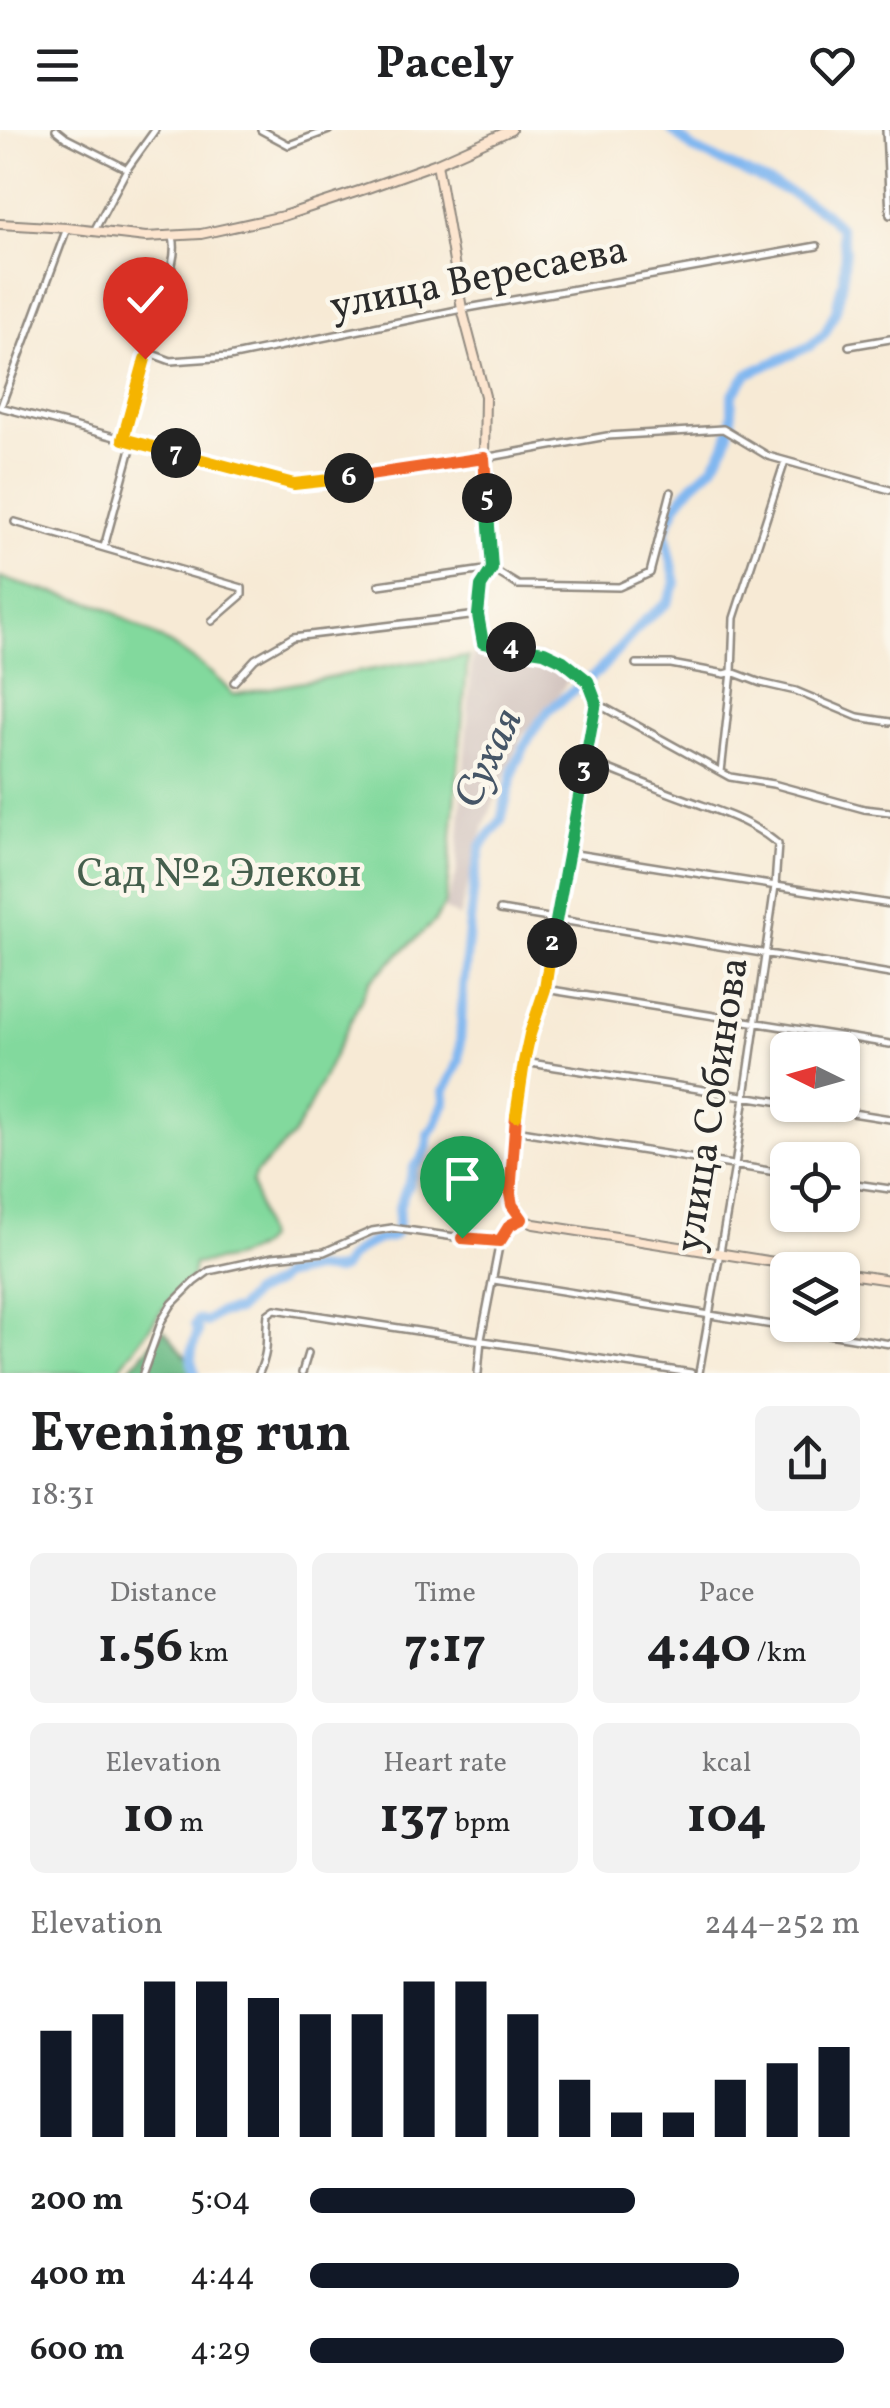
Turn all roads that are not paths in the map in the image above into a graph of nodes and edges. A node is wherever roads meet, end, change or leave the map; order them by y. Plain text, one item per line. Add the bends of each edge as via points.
1 (56, 130) edge
2 (155, 130) edge
3 (261, 130) edge
4 (329, 130) edge
5 (510, 130) edge
6 (886, 130) edge
7 (437, 163) junction
8 (127, 168) junction
9 (890, 212) edge
10 (0, 224) edge
11 (67, 228) junction
12 (94, 231) junction
13 (173, 237) junction
14 (816, 246) dead end
15 (462, 310) junction
16 (890, 339) edge
17 (849, 346) dead end
18 (152, 354) junction
19 (0, 407) edge
20 (123, 439) junction
21 (133, 442) junction
22 (484, 458) junction
23 (785, 461) junction
24 (890, 490) edge
25 (671, 492) dead end
26 (15, 522) dead end
27 (104, 547) junction
28 (492, 569) junction
29 (379, 585) dead end
30 (478, 615) junction
31 (212, 621) dead end
32 (636, 664) dead end
33 (732, 672) junction
34 (234, 682) dead end
35 (596, 702) junction
36 (890, 722) edge
37 (586, 760) junction
38 (720, 772) junction
39 (890, 812) edge
40 (569, 853) junction
41 (775, 886) junction
42 (890, 904) edge
43 (500, 910) dead end
44 (556, 920) junction
45 (766, 954) junction
46 (890, 974) edge
47 (545, 989) junction
48 (756, 1023) junction
49 (890, 1044) edge
50 (524, 1062) junction
51 (745, 1096) junction
52 (770, 1100) edge
53 (860, 1114) edge
54 (890, 1119) edge
55 (515, 1130) junction
56 (735, 1166) junction
57 (770, 1171) edge
58 (860, 1185) edge
59 (890, 1189) edge
60 (522, 1219) junction
61 (500, 1241) junction
62 (719, 1253) junction
63 (770, 1261) edge
64 (860, 1276) edge
65 (494, 1280) junction
66 (890, 1280) edge
67 (709, 1314) junction
68 (481, 1340) junction
69 (890, 1344) edge
70 (308, 1353) dead end
71 (143, 1373) edge
72 (259, 1373) edge
73 (302, 1373) edge
74 (478, 1373) edge
75 (691, 1373) edge
76 (699, 1373) edge

1 - 8 street
2 - 8 street
3 - 4 street via 290,145
5 - 7 street
6 - 9 street
7 - 13 street via 285,215
7 - 15 street
8 - 12 street
10 - 11 street
11 - 12 street
11 - 19 street
12 - 13 street
13 - 18 street via 176,249
14 - 15 street, улица Вересаева
15 - 18 street, улица Вересаева via 229,357 172,361
15 - 22 street via 484,396
16 - 17 street
18 - 20 street via 145,359
19 - 20 street
20 - 21 street
21 - 22 street via 294,484
21 - 27 street
22 - 23 street via 607,436 722,430
22 - 28 street
23 - 24 street
23 - 33 street via 734,618
25 - 28 street via 650,573 619,587 518,585
26 - 27 street
27 - 31 street via 242,588
28 - 29 street
28 - 30 street via 481,586
30 - 34 street via 294,637 256,659
30 - 35 street via 483,643 563,661 582,676
32 - 33 street
33 - 36 street
33 - 38 street
35 - 37 street
35 - 38 street
37 - 40 street
37 - 41 street, улица Собинова via 758,828 778,844
38 - 39 street
40 - 41 street
40 - 44 street
41 - 42 street
41 - 45 street, улица Собинова
43 - 44 street
44 - 45 street
44 - 47 street
45 - 46 street
45 - 48 street, улица Собинова
47 - 48 street
47 - 50 street
48 - 49 street
48 - 51 street, улица Собинова
50 - 51 street
50 - 55 street
51 - 52 street
51 - 56 street, улица Собинова
53 - 54 street
55 - 56 street
55 - 60 street via 510,1194
56 - 57 street
56 - 62 street, улица Собинова
58 - 59 street
60 - 61 street
60 - 62 street
61 - 65 street
61 - 71 street via 392,1228 324,1252 209,1272 172,1304
62 - 63 street
62 - 67 street, улица Собинова
64 - 66 street
65 - 67 street
65 - 68 street
67 - 69 street
67 - 76 street, улица Собинова
68 - 72 street via 276,1309 268,1314 269,1344
68 - 74 street
68 - 75 street
70 - 73 street

